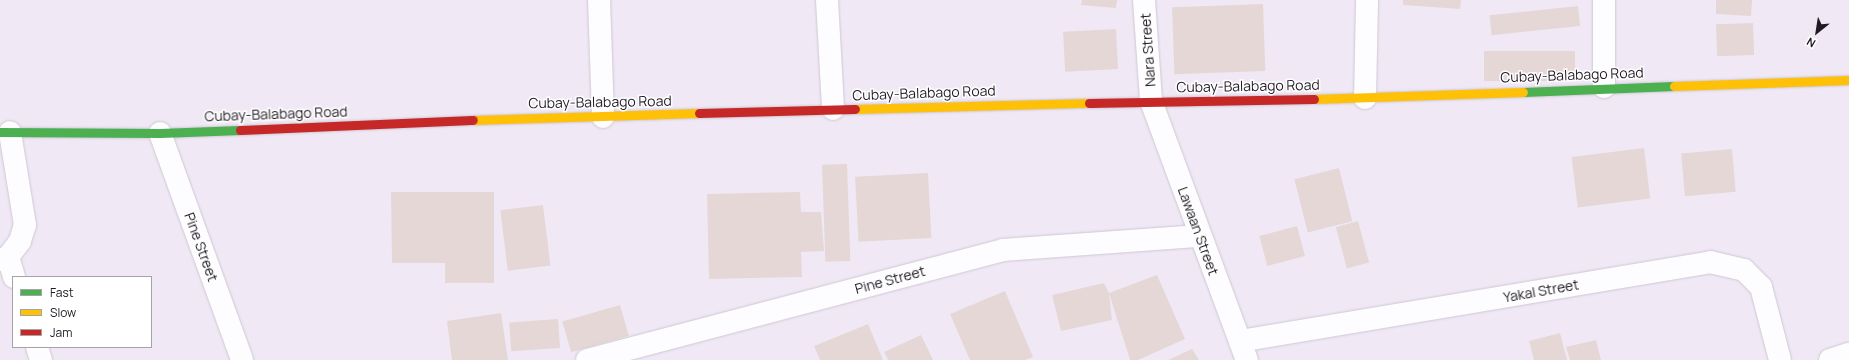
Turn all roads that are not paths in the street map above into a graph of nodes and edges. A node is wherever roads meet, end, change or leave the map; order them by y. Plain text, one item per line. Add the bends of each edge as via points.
1 (599, 0) edge
2 (827, 0) edge
3 (1144, 0) edge
4 (1366, 0) edge
5 (1604, 0) edge
6 (1849, 80) edge
7 (1604, 87) junction
8 (1366, 98) junction
9 (1151, 101) junction
10 (833, 109) junction
11 (603, 117) junction
12 (5, 132) edge
13 (160, 133) junction
14 (1200, 236) junction
15 (4, 258) edge
16 (13, 276) edge
17 (37, 348) edge
18 (1244, 351) edge
19 (1849, 354) edge
20 (41, 360) edge
21 (242, 360) edge
22 (587, 360) edge
23 (1780, 360) edge
24 (1830, 360) edge

1 - 11 street
2 - 10 street
3 - 9 street, Nara Street
4 - 8 street
5 - 7 street
6 - 7 main road, Cubay-Balabago Road
7 - 8 main road, Cubay-Balabago Road
8 - 9 main road, Cubay-Balabago Road
9 - 10 main road, Cubay-Balabago Road
9 - 14 street, Lawaan Street
10 - 11 main road, Cubay-Balabago Road
11 - 13 main road, Cubay-Balabago Road
12 - 13 main road, Cubay-Balabago Road
12 - 15 street via 25,225 20,241
13 - 21 street, Pine Street
14 - 18 street, Lawaan Street
14 - 22 street, Pine Street via 1003,250
15 - 16 street
17 - 20 street
18 - 23 street, Yakal Street via 1710,262 1744,270 1761,287
19 - 24 street

